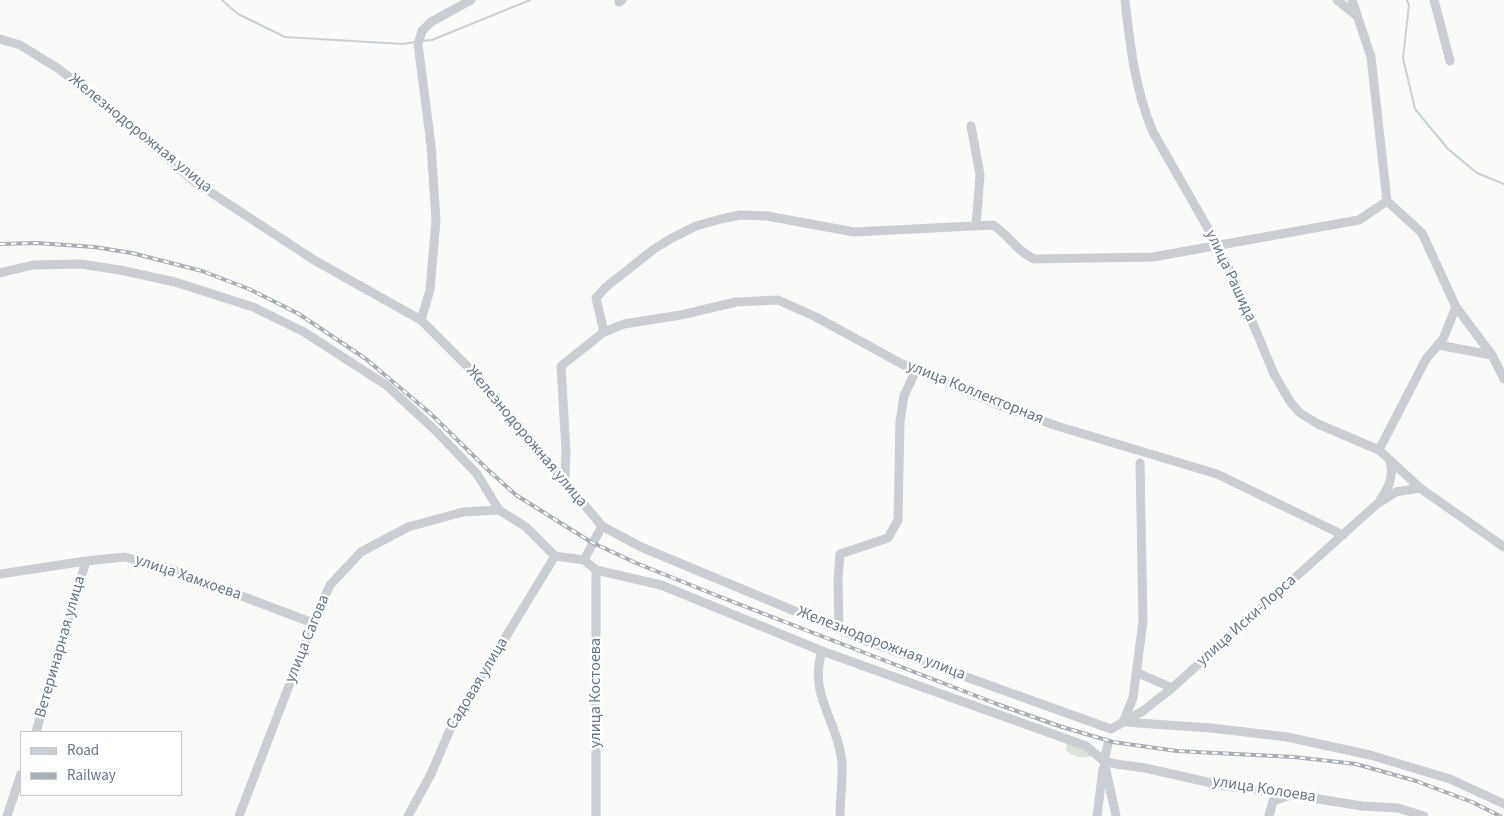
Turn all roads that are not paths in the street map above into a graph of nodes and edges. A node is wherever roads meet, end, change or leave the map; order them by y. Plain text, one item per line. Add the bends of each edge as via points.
1 (471, 0) edge
2 (1126, 0) edge
3 (1337, 0) edge
4 (1352, 0) edge
5 (1434, 0) edge
6 (1358, 17) junction
7 (0, 39) edge
8 (1450, 61) dead end
9 (971, 126) dead end
10 (1386, 201) junction
11 (976, 226) junction
12 (1218, 246) junction
13 (0, 273) edge
14 (1456, 307) junction
15 (421, 320) junction
16 (604, 332) junction
17 (1438, 345) junction
18 (1492, 355) junction
19 (916, 370) junction
20 (1504, 379) edge
21 (1378, 450) junction
22 (1390, 461) junction
23 (1140, 463) dead end
24 (565, 481) junction
25 (1420, 488) junction
26 (1377, 504) junction
27 (499, 510) junction
28 (602, 526) junction
29 (1343, 535) junction
30 (1504, 548) edge
31 (555, 556) junction
32 (584, 560) junction
33 (86, 561) junction
34 (596, 570) junction
35 (0, 574) edge
36 (313, 623) junction
37 (839, 629) junction
38 (822, 651) junction
39 (1138, 673) junction
40 (1172, 688) junction
41 (1142, 711) junction
42 (1123, 722) junction
43 (1146, 725) junction
44 (1112, 729) junction
45 (36, 731) edge
46 (1104, 761) junction
47 (20, 777) edge
48 (1292, 794) junction
49 (1504, 804) edge
50 (1396, 812) edge
51 (6, 816) edge
52 (238, 816) edge
53 (408, 816) edge
54 (596, 816) edge
55 (840, 816) edge
56 (1097, 816) edge
57 (1116, 816) edge
58 (1269, 816) edge
59 (1424, 816) edge

1 - 15 street via 431,22 422,31 418,44 431,145 436,220 430,290
2 - 12 street, улица Рашида via 1132,58 1146,117
3 - 6 street
4 - 6 street
5 - 8 street
6 - 10 street via 1371,57
7 - 15 street, Железнодорожная улица via 20,45 59,69 195,182 314,260
9 - 11 street via 980,176
10 - 12 street via 1359,220
10 - 14 street via 1422,233
11 - 12 street via 993,225 1034,260 1153,257
11 - 16 street via 854,232 767,216 721,218 672,238 606,287 596,298
12 - 21 street, улица Рашида via 1274,374 1291,403 1318,424
13 - 27 street via 34,265 81,264 175,282 253,307 304,332 386,385 477,474
14 - 17 street
14 - 18 street
15 - 24 street, Железнодорожная улица via 476,375
16 - 19 street, улица Коллекторная via 624,324 736,302 778,300
16 - 24 street, улица Коллекторная via 561,366
17 - 18 street
17 - 21 street via 1426,359
18 - 20 street
19 - 29 street, улица Коллекторная via 1058,426 1217,474
19 - 37 street via 904,396 900,421 898,520 888,538 840,554
21 - 22 street, улица Рашида
22 - 25 street, улица Рашида
22 - 26 street via 1390,484
23 - 39 street via 1143,621
24 - 28 street, Железнодорожная улица
25 - 26 street via 1396,492
25 - 30 street, улица Рашида
26 - 29 street, улица Иски-Лорса
27 - 31 street via 526,527
27 - 36 street, улица Сагова via 463,512 408,527 361,552 330,585
28 - 32 street
28 - 37 street, Железнодорожная улица via 641,547
29 - 40 street, улица Иски-Лорса
31 - 32 street
31 - 53 street, Садовая улица via 452,726
32 - 34 street
33 - 35 street, улица Хамхоева
33 - 36 street, улица Хамхоева via 126,557 170,569
33 - 45 street, Ветеринарная улица
34 - 38 street via 661,585
34 - 54 street, улица Костоева
36 - 52 street, улица Сагова
37 - 44 street, Железнодорожная улица via 878,646
38 - 46 street via 1086,746
38 - 55 street via 817,676 842,762
39 - 40 street
39 - 42 street via 1133,698
40 - 41 street, улица Иски-Лорса
41 - 42 street, улица Иски-Лорса
41 - 43 street
42 - 43 street
42 - 44 street, улица Иски-Лорса
43 - 49 street via 1211,728 1287,737 1370,755 1450,779
44 - 46 street
46 - 48 street, улица Колоева via 1225,786
46 - 56 street
46 - 57 street
47 - 51 street
48 - 50 street, улица Колоева
48 - 58 street via 1273,801
50 - 59 street, улица Колоева

